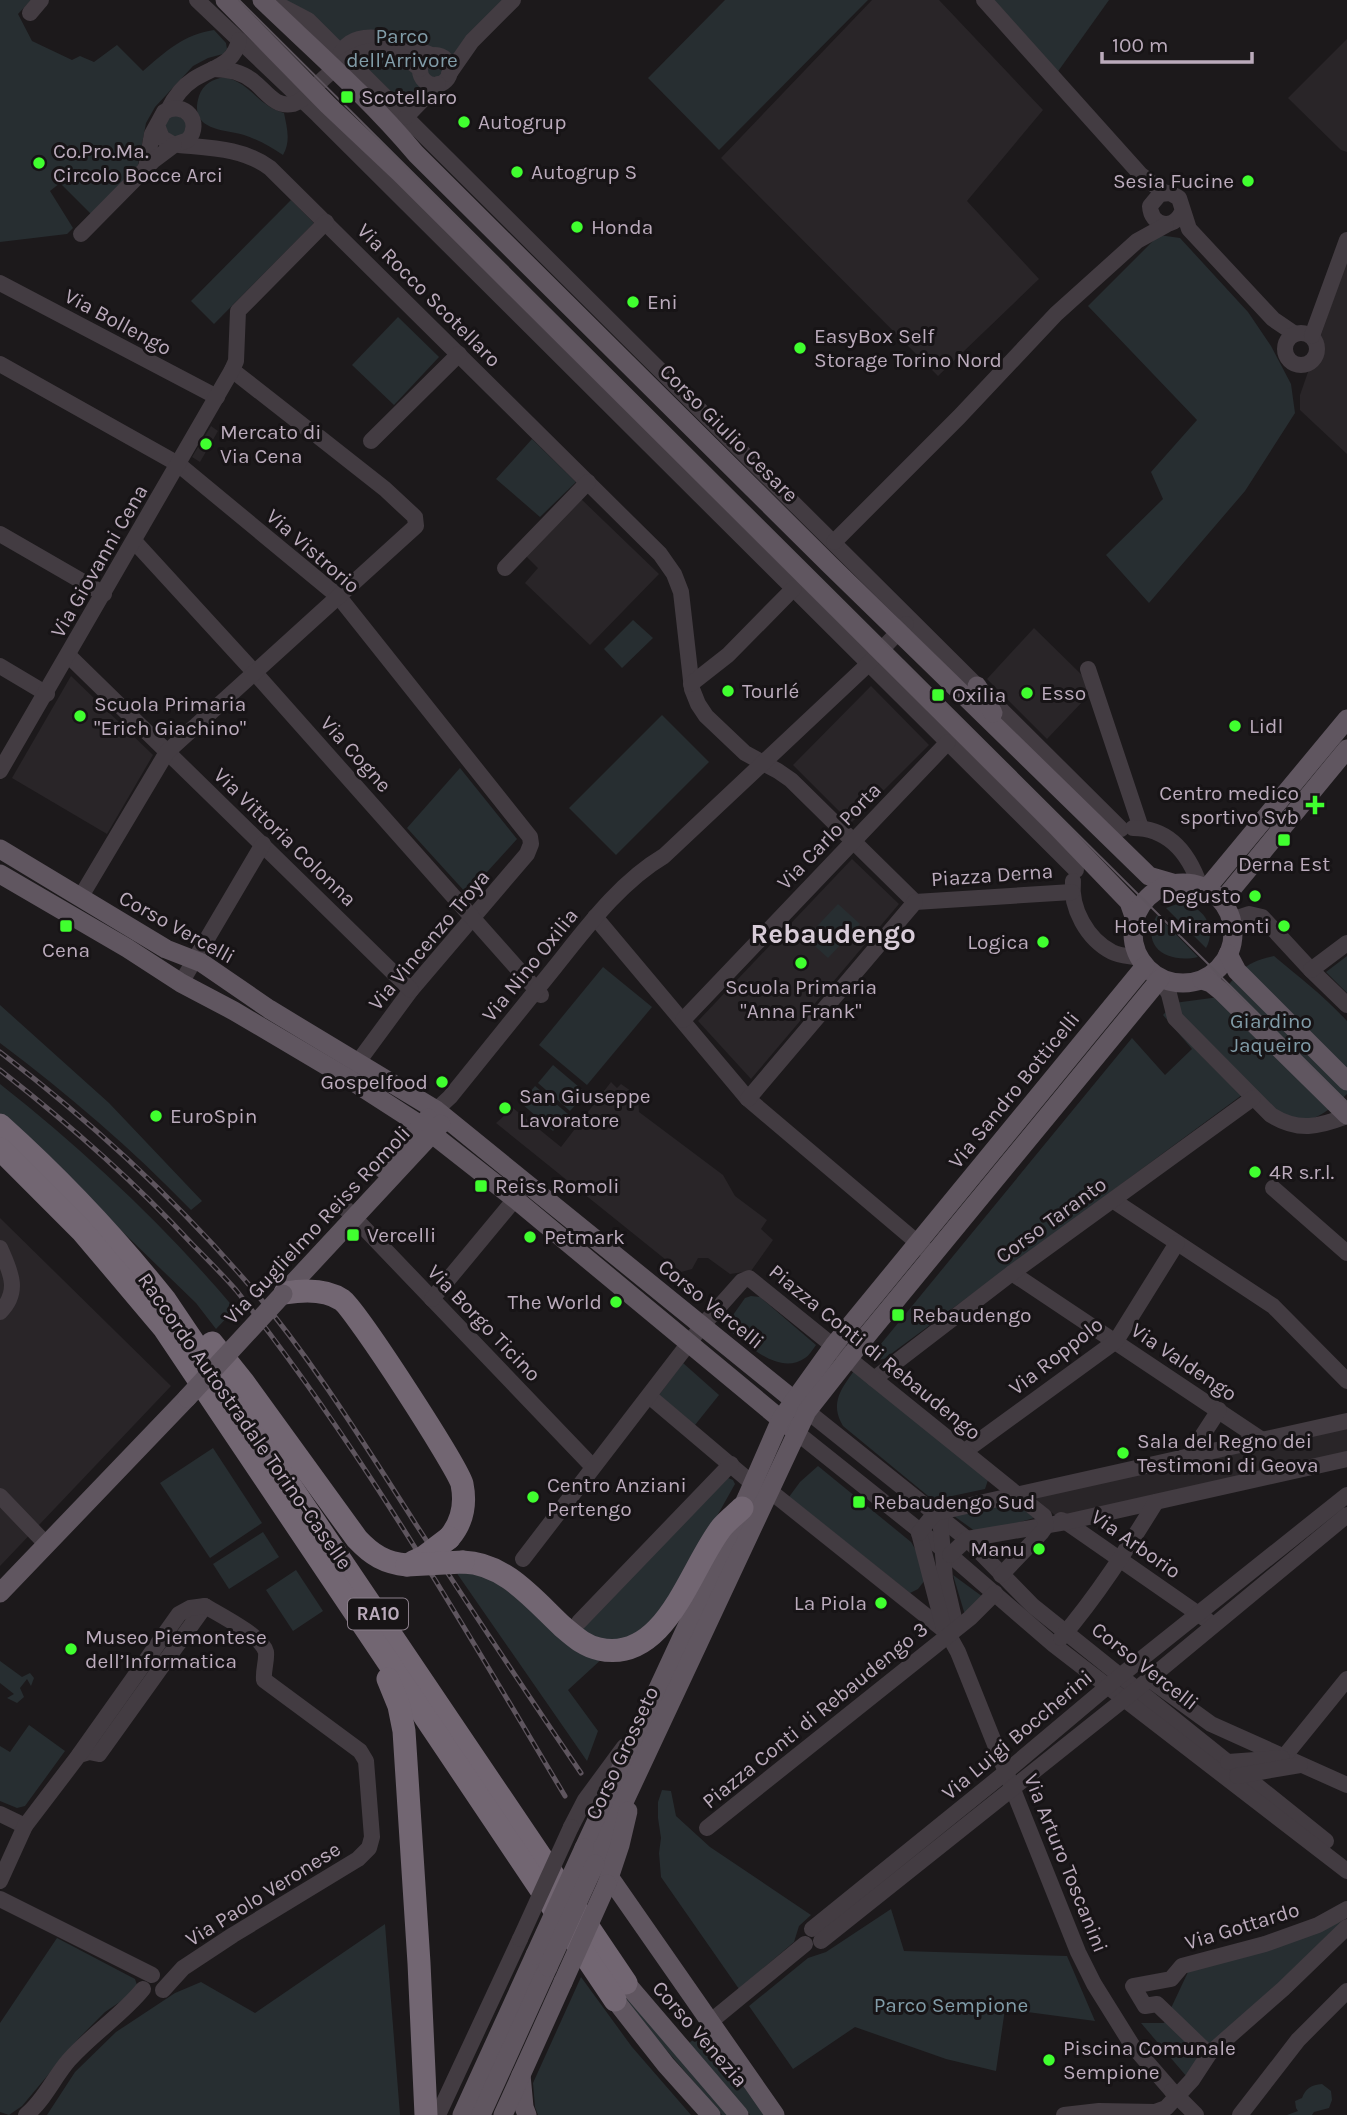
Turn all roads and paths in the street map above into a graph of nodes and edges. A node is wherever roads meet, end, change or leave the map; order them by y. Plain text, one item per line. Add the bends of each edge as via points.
1 (41, 0) edge
2 (197, 0) edge
3 (225, 0) edge
4 (513, 0) edge
5 (984, 0) edge
6 (262, 1) edge
7 (30, 13) dead end
8 (239, 40) junction
9 (472, 41) junction
10 (437, 56) junction
11 (341, 60) junction
12 (420, 69) junction
13 (209, 72) junction
14 (444, 79) junction
15 (307, 94) junction
16 (168, 110) junction
17 (406, 117) junction
18 (193, 121) junction
19 (158, 125) junction
20 (177, 145) junction
21 (232, 150) junction
22 (146, 168) junction
23 (1141, 175) junction
24 (1165, 192) junction
25 (1151, 210) junction
26 (1173, 220) junction
27 (326, 222) junction
28 (81, 234) dead end
29 (1347, 240) edge
30 (1137, 241) junction
31 (0, 283) edge
32 (1312, 336) junction
33 (1290, 338) junction
34 (459, 354) junction
35 (0, 364) edge
36 (232, 370) junction
37 (217, 397) junction
38 (371, 441) dead end
39 (178, 464) junction
40 (588, 482) junction
41 (0, 534) edge
42 (766, 538) junction
43 (134, 541) junction
44 (834, 542) junction
45 (505, 568) dead end
46 (779, 573) junction
47 (794, 588) junction
48 (104, 594) junction
49 (339, 597) junction
50 (904, 625) junction
51 (69, 656) junction
52 (875, 657) junction
53 (0, 666) edge
54 (1088, 668) dead end
55 (255, 673) junction
56 (691, 684) junction
57 (977, 686) junction
58 (47, 694) junction
59 (1347, 706) edge
60 (1347, 719) edge
61 (1000, 730) junction
62 (948, 742) junction
63 (1347, 749) edge
64 (167, 752) junction
65 (1347, 760) edge
66 (762, 764) junction
67 (0, 771) edge
68 (1079, 788) junction
69 (1088, 816) junction
70 (1141, 828) junction
71 (1269, 828) junction
72 (1115, 833) junction
73 (853, 842) junction
74 (263, 844) junction
75 (531, 844) joint
76 (0, 849) edge
77 (1081, 863) junction
78 (0, 874) edge
79 (1173, 883) junction
80 (1072, 892) junction
81 (1210, 892) junction
82 (80, 898) junction
83 (915, 902) junction
84 (474, 918) junction
85 (1135, 919) junction
86 (1231, 920) junction
87 (598, 921) junction
88 (1347, 943) edge
89 (1228, 954) junction
90 (194, 960) junction
91 (1142, 962) junction
92 (1311, 970) junction
93 (1160, 979) junction
94 (1202, 980) junction
95 (181, 983) junction
96 (411, 990) junction
97 (540, 994) junction
98 (1347, 1005) edge
99 (683, 1020) junction
100 (358, 1062) junction
101 (1347, 1082) edge
102 (1253, 1098) junction
103 (748, 1099) junction
104 (393, 1108) junction
105 (441, 1114) junction
106 (1347, 1115) edge
107 (0, 1125) edge
108 (427, 1130) junction
109 (0, 1149) edge
110 (401, 1149) junction
111 (1273, 1188) dead end
112 (515, 1199) junction
113 (1114, 1201) junction
114 (350, 1213) junction
115 (1177, 1242) junction
116 (0, 1248) edge
117 (124, 1249) junction
118 (925, 1249) junction
119 (1347, 1253) edge
120 (1012, 1273) junction
121 (280, 1291) junction
122 (432, 1299) junction
123 (0, 1312) edge
124 (702, 1326) junction
125 (1116, 1341) junction
126 (690, 1343) junction
127 (841, 1352) junction
128 (874, 1378) junction
129 (1347, 1381) edge
130 (649, 1396) junction
131 (800, 1406) junction
132 (1219, 1410) junction
133 (1347, 1421) edge
134 (788, 1426) junction
135 (1262, 1440) junction
136 (965, 1451) junction
137 (1189, 1456) junction
138 (1346, 1462) edge
139 (731, 1464) junction
140 (593, 1466) junction
141 (762, 1487) junction
142 (1016, 1494) junction
143 (1347, 1495) edge
144 (0, 1496) edge
145 (1156, 1502) junction
146 (742, 1508) junction
147 (937, 1515) junction
148 (1045, 1521) junction
149 (1339, 1521) edge
150 (1066, 1522) junction
151 (294, 1523) junction
152 (919, 1533) junction
153 (967, 1539) junction
154 (43, 1540) junction
155 (946, 1552) junction
156 (523, 1559) dead end
157 (1120, 1559) junction
158 (407, 1565) junction
159 (1001, 1575) junction
160 (0, 1576) edge
161 (931, 1578) junction
162 (0, 1593) edge
163 (995, 1593) junction
164 (904, 1598) junction
165 (1200, 1614) junction
166 (579, 1622) dead end
167 (1215, 1625) junction
168 (1066, 1632) junction
169 (950, 1634) junction
170 (1055, 1645) junction
171 (1347, 1679) edge
172 (1114, 1681) junction
173 (1137, 1689) junction
174 (644, 1719) junction
175 (1283, 1758) junction
176 (1228, 1762) junction
177 (1300, 1765) junction
178 (638, 1769) junction
179 (1006, 1772) junction
180 (1236, 1777) junction
181 (1347, 1785) edge
182 (1013, 1789) junction
183 (0, 1814) edge
184 (25, 1826) junction
185 (707, 1828) dead end
186 (6, 1850) edge
187 (589, 1856) junction
188 (1339, 1859) edge
189 (1347, 1871) edge
190 (0, 1881) edge
191 (609, 1881) junction
192 (1347, 1882) edge
193 (0, 1899) edge
194 (1347, 1909) edge
195 (1347, 1927) edge
196 (1305, 1929) junction
197 (813, 1938) junction
198 (1326, 1948) junction
199 (542, 1961) junction
200 (152, 1985) junction
201 (620, 1991) junction
202 (1347, 1991) edge
203 (710, 2022) junction
204 (1209, 2054) junction
205 (521, 2074) junction
206 (29, 2114) edge
207 (426, 2115) edge
208 (438, 2115) edge
209 (462, 2115) edge
210 (481, 2115) edge
211 (503, 2115) edge
212 (527, 2115) edge
213 (711, 2115) edge
214 (739, 2115) edge
215 (775, 2115) edge
216 (1064, 2115) edge
217 (1195, 2115) edge
218 (1240, 2115) edge

1 - 7 street
2 - 8 street
3 - 15 main road
4 - 9 street
5 - 23 street
6 - 11 main road, Corso Giulio Cesare
8 - 13 street via 230,60
8 - 15 street
9 - 10 street
9 - 14 street
10 - 11 street via 379,37 354,42
10 - 12 street via 422,62
10 - 14 street via 450,66
11 - 12 street via 378,50 409,60
11 - 15 street
11 - 17 street, Corso Giulio Cesare
11 - 50 main road, Corso Giulio Cesare via 426,164 830,565
12 - 14 street via 430,84
13 - 15 street via 225,69 242,75 283,105 294,104
13 - 16 street via 193,79
13 - 18 street via 195,85
14 - 17 street
15 - 42 main road via 399,172
15 - 46 street
16 - 18 street via 182,109
16 - 19 street
17 - 44 street, Corso Giulio Cesare
18 - 20 street via 191,137
18 - 21 street, Via Rocco Scotellaro via 211,139
19 - 20 street via 162,138
19 - 22 street
20 - 21 street, Via Rocco Scotellaro
20 - 22 street
21 - 27 street, Via Rocco Scotellaro via 270,168
22 - 28 street
23 - 24 street
23 - 25 street
24 - 25 street via 1155,197
24 - 26 street via 1179,198
25 - 26 street via 1156,221
25 - 30 street
26 - 30 street
26 - 33 street via 1189,229
27 - 34 street, Via Rocco Scotellaro
27 - 36 street, Via Giovanni Cena via 238,311
29 - 32 street
30 - 44 street via 1056,314
31 - 37 street, Via Bollengo
32 - 33 street via 1304,332
32 - 33 street via 1318,350 1315,358 1299,365 1286,353
34 - 38 street
34 - 40 street, Via Rocco Scotellaro
35 - 39 street, Via Vistrorio
36 - 37 street, Via Giovanni Cena
36 - 49 street via 377,481 417,522 414,530
37 - 39 street, Via Giovanni Cena
39 - 43 street, Via Giovanni Cena
39 - 49 street, Via Vistrorio
40 - 45 street
40 - 56 street, Via Rocco Scotellaro via 660,554 676,578 684,604
41 - 48 street
42 - 46 street
42 - 52 main road
43 - 48 street, Via Giovanni Cena
43 - 55 street, Via Cogne
44 - 50 street, Corso Giulio Cesare
46 - 47 street
47 - 52 street
47 - 56 street via 727,656
48 - 51 street, Via Giovanni Cena
49 - 55 street
49 - 75 street, Via Vistrorio via 527,832
50 - 52 street, Via Nino Oxilia
50 - 57 street, Corso Giulio Cesare
50 - 61 main road, Corso Giulio Cesare
51 - 58 street, Via Giovanni Cena
51 - 64 street, Via Vittoria Colonna
52 - 62 street
52 - 66 street, Via Nino Oxilia
52 - 77 main road
53 - 58 street
54 - 70 street
55 - 64 street
55 - 84 street, Via Cogne
56 - 66 street, Via Rocco Scotellaro via 705,714
57 - 61 main road
57 - 68 street, Corso Giulio Cesare
58 - 67 street, Via Giovanni Cena
59 - 71 street via 1271,799
60 - 71 main road
61 - 69 main road, Corso Giulio Cesare
62 - 73 street, Via Carlo Porta
62 - 77 street
63 - 71 main road
64 - 74 street, Via Vittoria Colonna
64 - 82 street
65 - 71 street via 1292,826
66 - 73 street, Via Rocco Scotellaro via 788,778
66 - 87 street, Via Nino Oxilia via 664,856 656,871
68 - 69 street
68 - 72 street, Corso Giulio Cesare
69 - 72 main road, Corso Giulio Cesare
70 - 72 street
70 - 81 street via 1158,832 1181,850
71 - 81 main road
72 - 79 main road, Corso Giulio Cesare via 1149,876
73 - 83 street, Via Rocco Scotellaro
73 - 99 street, Via Carlo Porta
74 - 90 street
74 - 96 street, Via Vittoria Colonna
75 - 84 street, Via Vincenzo Troya
76 - 82 main road, Corso Vercelli
77 - 80 street, Piazza Derna
77 - 85 main road via 1129,902
78 - 95 main road, Corso Vercelli
79 - 81 main road
79 - 85 main road via 1146,898
80 - 83 street, Piazza Derna
80 - 91 street, Piazza Derna via 1092,935 1111,951
81 - 86 main road
82 - 90 main road, Corso Vercelli via 166,949
83 - 103 street
84 - 96 street, Via Vincenzo Troya
84 - 97 street, Via Cogne
85 - 91 main road via 1133,941
86 - 89 main road
86 - 92 street via 1249,914 1262,917
87 - 97 street, Via Nino Oxilia
87 - 99 street
88 - 92 street
89 - 94 main road via 1218,970
89 - 101 main road via 1237,971
90 - 95 street
90 - 100 main road, Corso Vercelli
91 - 93 main road, Piazza Derna
91 - 118 main road, Via Sandro Botticelli
92 - 98 street
93 - 94 main road via 1183,984
93 - 102 street, Piazza Derna via 1175,1018
93 - 118 main road, Via Sandro Botticelli
94 - 106 main road via 1221,991
95 - 104 main road, Corso Vercelli
96 - 100 street, Via Vincenzo Troya
97 - 105 street, Via Nino Oxilia via 450,1097
99 - 103 street
100 - 105 main road, Corso Vercelli
102 - 106 street, Piazza Derna via 1297,1127 1317,1126
102 - 113 street, Corso Taranto
103 - 118 street
104 - 108 main road, Corso Vercelli
104 - 110 main road via 401,1125
105 - 108 main road, Via Guglielmo Reiss Romoli
105 - 124 main road, Corso Vercelli
107 - 117 highway, Raccordo Autostradale Torino-Caselle / RA10
108 - 110 main road, Via Guglielmo Reiss Romoli
108 - 112 main road, Corso Vercelli
108 - 114 main road, Via Guglielmo Reiss Romoli
109 - 151 highway, Raccordo Autostradale Torino-Caselle / RA10 via 68,1216 145,1304
110 - 114 main road, Via Guglielmo Reiss Romoli
111 - 119 street
112 - 122 street
112 - 126 main road, Corso Vercelli
113 - 115 street
113 - 120 street, Corso Taranto
114 - 121 main road, Via Guglielmo Reiss Romoli
114 - 122 street, Via Borgo Ticino
115 - 125 street, Via Roppolo
115 - 129 street via 1273,1306
116 - 123 street via 13,1280
117 - 158 highway, RA10 via 178,1301 244,1383 357,1539 384,1561
117 - 201 highway, Raccordo Autostradale Torino-Caselle / RA10 via 221,1382
118 - 127 main road, Via Sandro Botticelli
120 - 125 street, Via Valdengo
120 - 128 street, Corso Taranto
121 - 154 main road, Via Guglielmo Reiss Romoli
121 - 158 highway, bridge via 331,1295 349,1307 460,1479 463,1510 455,1531
122 - 140 street, Via Borgo Ticino
124 - 126 street, Piazza Conti di Rebaudengo
124 - 127 street, Piazza Conti di Rebaudengo via 741,1281 749,1278
124 - 131 main road, Corso Vercelli
125 - 132 street, Via Valdengo
125 - 136 street, Via Roppolo
126 - 130 street, Piazza Conti di Rebaudengo
126 - 134 main road, Corso Vercelli
127 - 128 street, Piazza Conti di Rebaudengo
127 - 131 main road, Via Sandro Botticelli
128 - 136 street, Piazza Conti di Rebaudengo
130 - 139 street
130 - 140 street, Piazza Conti di Rebaudengo
131 - 134 main road, Corso Grosseto
131 - 147 street, Corso Vercelli
132 - 135 street, Via Valdengo
132 - 137 street
133 - 135 street
134 - 141 main road, Corso Grosseto
134 - 152 street, Corso Vercelli
135 - 137 street
136 - 142 street, Piazza Conti di Rebaudengo
137 - 142 street
138 - 145 street
139 - 141 street
139 - 166 street
140 - 156 street, Piazza Conti di Rebaudengo
141 - 146 main road, Corso Grosseto
141 - 164 street
141 - 178 main road, Corso Grosseto
142 - 147 street
142 - 148 street, Piazza Conti di Rebaudengo
143 - 149 street, Via Luigi Boccherini
144 - 154 street
145 - 150 street
145 - 157 street
146 - 158 highway, RA10, bridge via 723,1526 660,1628 644,1642 620,1651 583,1643 495,1568 475,1562
146 - 174 main road, Corso Grosseto
147 - 152 street
147 - 153 street, Corso Vercelli
147 - 155 street, Via Arturo Toscanini
148 - 150 street
148 - 153 street
148 - 159 street
149 - 165 street, Via Luigi Boccherini
149 - 167 street, Via Luigi Boccherini
150 - 157 street, Via Arborio
151 - 201 highway, Raccordo Autostradale Torino-Caselle / RA10
151 - 207 highway, RA10 via 387,1678 402,1718
152 - 155 street, Corso Vercelli
152 - 161 street, Via Arturo Toscanini
153 - 155 street
153 - 159 street, Corso Vercelli
154 - 160 main road, Via Guglielmo Reiss Romoli
154 - 162 main road, Via Guglielmo Reiss Romoli
155 - 163 street, Corso Vercelli
155 - 169 street, Via Arturo Toscanini via 954,1618
157 - 165 street, Via Arborio
157 - 168 street
159 - 168 street, Corso Vercelli
161 - 164 street via 920,1592
161 - 169 street, Via Arturo Toscanini via 943,1625
163 - 169 street
163 - 170 street, Corso Vercelli
164 - 169 street
165 - 167 street, Via Arborio
165 - 172 street, Via Luigi Boccherini
167 - 173 street, Via Luigi Boccherini
168 - 170 street
168 - 172 street, Corso Vercelli
169 - 179 street, Via Arturo Toscanini
169 - 185 street, Piazza Conti di Rebaudengo 3
170 - 172 street, Corso Vercelli
171 - 175 street
172 - 173 street, Corso Vercelli
172 - 179 street, Via Luigi Boccherini
173 - 175 street, Corso Vercelli
173 - 176 street, Corso Vercelli
173 - 180 street, Corso Vercelli
173 - 182 street, Via Luigi Boccherini
174 - 187 main road, Corso Grosseto
174 - 208 street, Corso Grosseto, bridge via 585,1800
175 - 176 street
175 - 177 street, Corso Vercelli
176 - 180 street, Corso Vercelli
177 - 180 street
177 - 181 street, Corso Vercelli
178 - 187 main road, Corso Grosseto
178 - 191 main road
179 - 182 street, Via Arturo Toscanini
179 - 197 street, Via Luigi Boccherini
180 - 188 street, Corso Vercelli
182 - 197 street, Via Luigi Boccherini
182 - 217 street, Via Arturo Toscanini, bridge via 1078,1952 1104,2004 1132,2045
183 - 184 street
184 - 186 street
184 - 200 street, Via Paolo Veronese via 179,1614 190,1608 205,1606 257,1639 267,1656 264,1680 360,1751 366,1761 369,1848 178,1973
186 - 190 street
187 - 199 main road, Corso Grosseto, bridge
188 - 189 street, Corso Vercelli
188 - 192 street
191 - 203 main road
191 - 205 main road, bridge
193 - 200 street via 133,1965
194 - 196 street, Via Gottardo
195 - 198 street
196 - 198 street
196 - 204 street, Via Gottardo via 1182,1966 1171,1979 1133,1986 1145,2006 1157,2004
197 - 203 street, Via Luigi Boccherini
198 - 204 street
199 - 209 main road, Corso Grosseto
199 - 210 main road, Corso Grosseto
200 - 206 street, Via Paolo Veronese via 97,2031
201 - 213 main road, Corso Venezia via 666,2065
201 - 214 main road, Corso Venezia
202 - 218 street via 1298,2040
203 - 215 main road
204 - 216 street via 1192,2080 1160,2111
205 - 211 main road
205 - 212 main road

